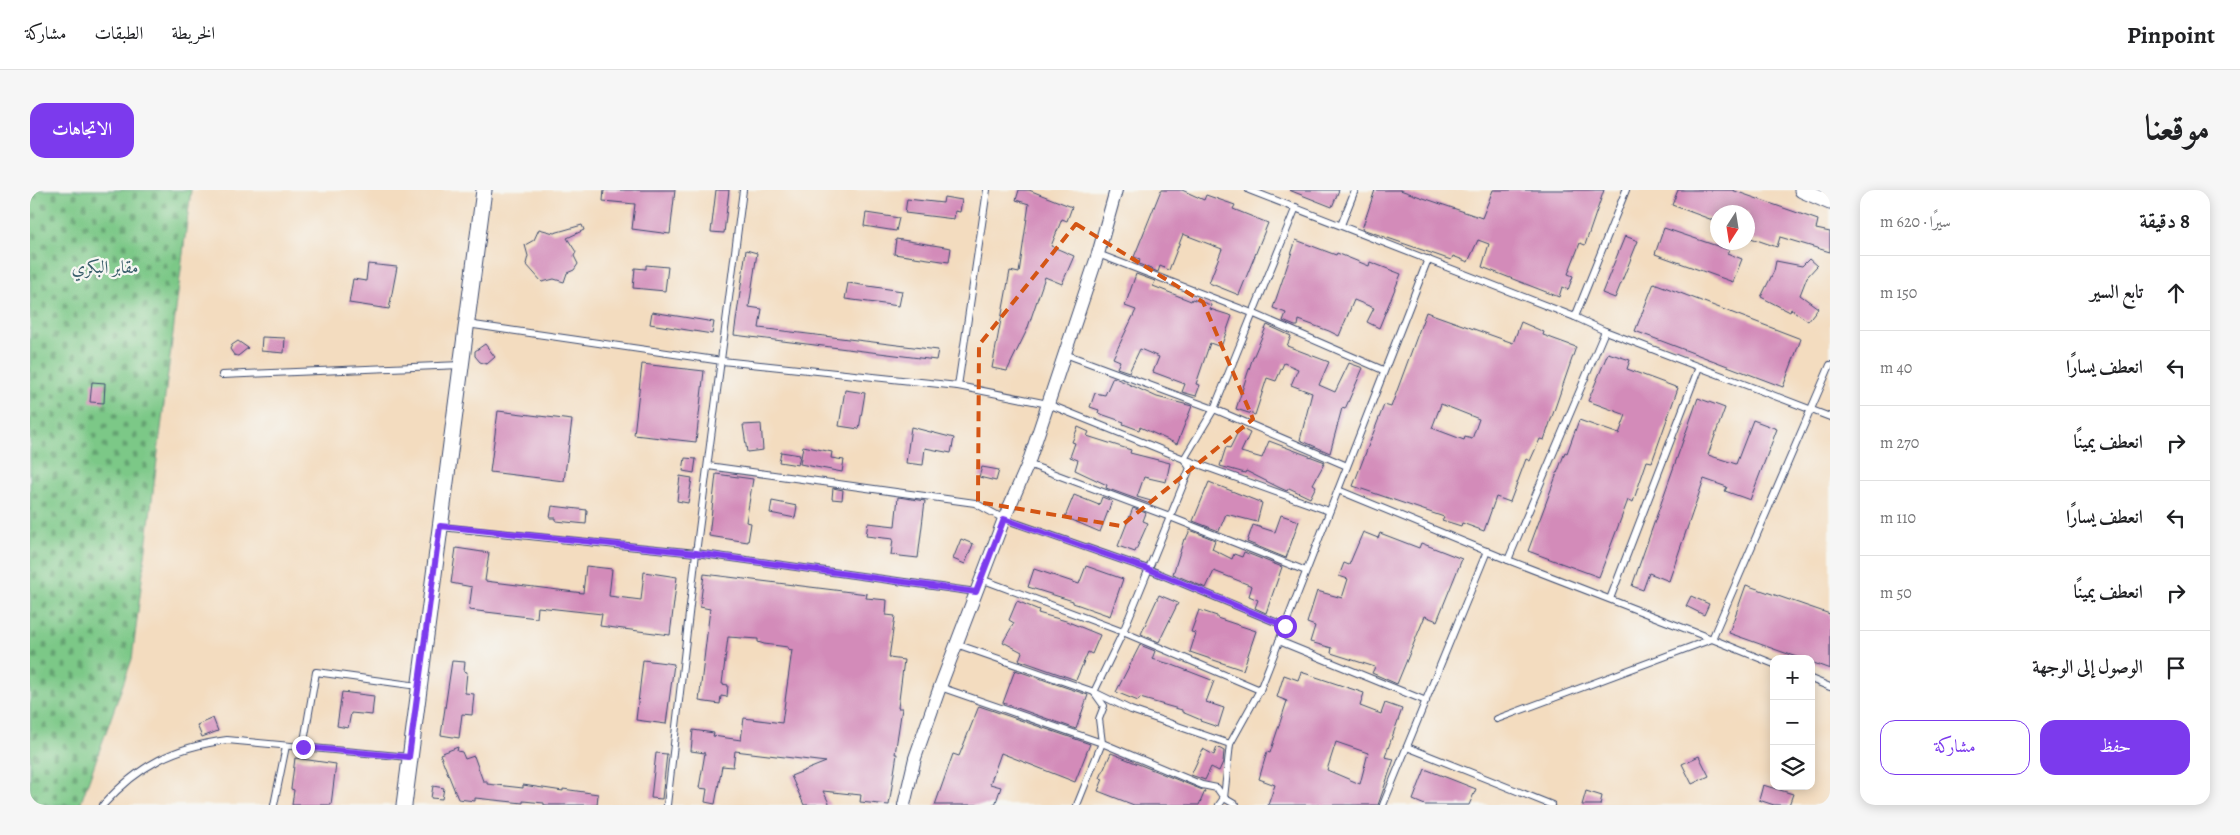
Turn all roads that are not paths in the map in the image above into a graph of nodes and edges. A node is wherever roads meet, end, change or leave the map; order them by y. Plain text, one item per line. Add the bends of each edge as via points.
1 (484, 190) edge
2 (743, 190) edge
3 (987, 190) edge
4 (1116, 190) edge
5 (1249, 190) edge
6 (1356, 190) edge
7 (1626, 190) edge
8 (1802, 190) edge
9 (1830, 202) edge
10 (1296, 207) junction
11 (1341, 225) junction
12 (1098, 254) junction
13 (1428, 259) junction
14 (1252, 313) junction
15 (1575, 317) junction
16 (467, 324) junction
17 (1606, 331) junction
18 (1065, 354) junction
19 (722, 361) junction
20 (461, 365) junction
21 (1830, 365) edge
22 (1699, 367) junction
23 (1383, 370) junction
24 (222, 375) dead end
25 (958, 386) junction
26 (1048, 404) junction
27 (1214, 409) junction
28 (1812, 410) junction
29 (1830, 417) edge
30 (1184, 459) junction
31 (1028, 464) junction
32 (708, 466) junction
33 (1347, 466) junction
34 (1338, 490) junction
35 (1329, 511) junction
36 (1170, 516) junction
37 (1004, 519) junction
38 (440, 526) junction
39 (1487, 551) junction
40 (696, 553) junction
41 (1508, 560) junction
42 (1148, 569) junction
43 (1306, 571) junction
44 (982, 579) junction
45 (976, 592) junction
46 (1610, 599) junction
47 (1285, 626) junction
48 (1123, 632) junction
49 (1712, 639) junction
50 (1279, 641) junction
51 (956, 644) junction
52 (1770, 662) edge
53 (1815, 681) edge
54 (418, 686) junction
55 (940, 687) junction
56 (1830, 687) edge
57 (1260, 690) junction
58 (1094, 692) junction
59 (1426, 701) junction
60 (1497, 719) dead end
61 (1102, 743) junction
62 (1230, 744) junction
63 (286, 746) junction
64 (303, 747) junction
65 (1407, 747) junction
66 (409, 757) junction
67 (1224, 798) junction
68 (103, 805) edge
69 (274, 805) edge
70 (404, 805) edge
71 (667, 805) edge
72 (904, 805) edge
73 (1077, 805) edge
74 (1220, 805) edge
75 (1236, 805) edge
76 (1383, 805) edge
77 (1552, 805) edge

1 - 16 street
2 - 19 lane
3 - 25 lane
4 - 12 street
5 - 10 lane
6 - 11 lane
7 - 15 lane
8 - 9 street
10 - 11 lane
10 - 14 lane
11 - 13 lane
12 - 14 lane
12 - 18 street
13 - 15 lane
13 - 23 lane
14 - 23 lane
14 - 27 lane
15 - 17 lane
16 - 19 lane
16 - 20 street
17 - 22 lane
17 - 41 lane
18 - 26 street
18 - 27 lane
19 - 25 lane
19 - 32 lane
20 - 24 lane
20 - 38 street
21 - 28 lane
22 - 28 lane
22 - 46 lane
23 - 33 lane
25 - 26 lane
26 - 30 lane
26 - 31 street
27 - 30 lane
27 - 33 lane
28 - 29 lane
28 - 49 lane
30 - 35 lane
30 - 36 lane via 1190,468
31 - 36 lane
31 - 37 street
32 - 37 lane via 976,503
32 - 40 lane
33 - 34 lane
34 - 35 lane
34 - 39 lane
35 - 43 lane
36 - 42 lane
36 - 43 lane
37 - 42 lane
37 - 44 street
38 - 40 lane
38 - 54 street
39 - 41 lane
39 - 59 lane
40 - 45 lane
40 - 71 lane
41 - 46 lane
42 - 47 lane
42 - 48 lane
43 - 47 lane
44 - 45 street
44 - 48 lane
45 - 51 street
46 - 49 lane
47 - 50 lane
48 - 57 lane
48 - 58 lane
49 - 52 lane
49 - 60 lane
50 - 57 lane
50 - 59 lane
51 - 55 street
51 - 58 lane
53 - 56 lane
54 - 64 lane via 316,672
54 - 66 street
55 - 61 lane
55 - 72 street via 915,758
57 - 62 lane
58 - 61 lane via 1104,706 1099,719
58 - 62 lane via 1131,710
59 - 65 lane
61 - 67 lane via 1202,785 1217,788
61 - 73 lane
62 - 67 lane
63 - 64 lane
63 - 68 lane via 227,740 197,744 164,757 118,789
63 - 69 lane
64 - 66 lane
65 - 76 lane
65 - 77 lane
66 - 70 street
67 - 74 lane
67 - 75 lane

